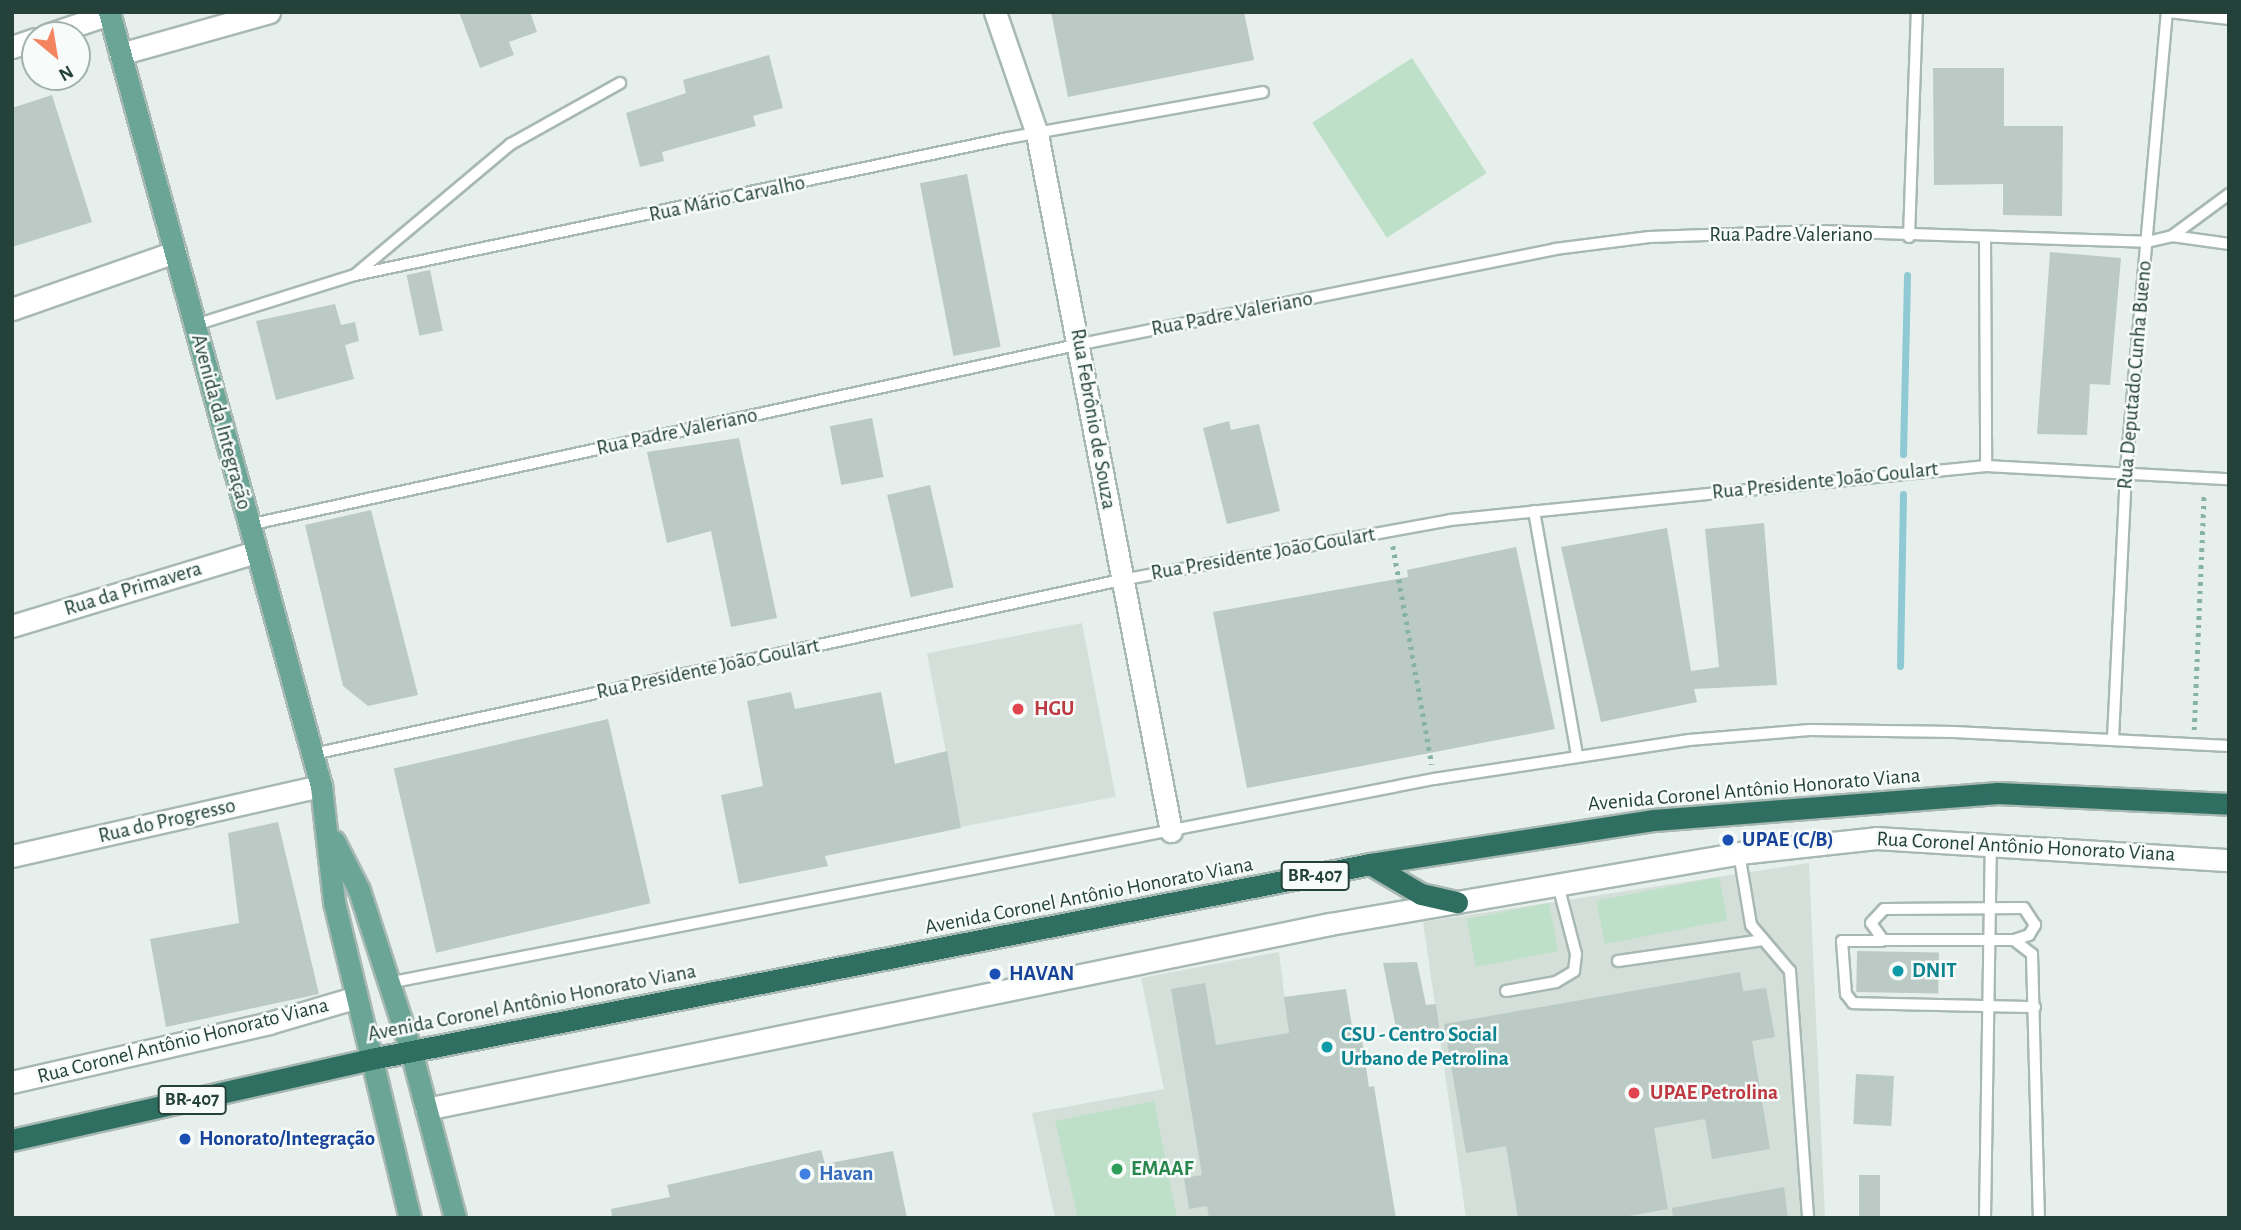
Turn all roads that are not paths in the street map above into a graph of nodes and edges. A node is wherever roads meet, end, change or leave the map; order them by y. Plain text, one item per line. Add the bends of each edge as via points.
1 (269, 12) edge
2 (995, 12) edge
3 (1917, 12) edge
4 (2168, 12) edge
5 (109, 13) edge
6 (2229, 19) edge
7 (86, 21) edge
8 (120, 54) junction
9 (620, 83) dead end
10 (1264, 92) dead end
11 (1037, 134) junction
12 (2229, 194) edge
13 (2172, 236) junction
14 (1909, 237) junction
15 (1985, 238) junction
16 (2147, 242) junction
17 (2229, 244) edge
18 (175, 252) junction
19 (355, 275) junction
20 (12, 309) edge
21 (195, 325) junction
22 (1081, 344) junction
23 (1986, 466) junction
24 (2126, 470) junction
25 (2229, 479) edge
26 (1534, 511) junction
27 (248, 525) junction
28 (255, 552) junction
29 (1121, 580) junction
30 (12, 626) edge
31 (2113, 738) junction
32 (2229, 746) edge
33 (313, 754) junction
34 (1577, 756) junction
35 (321, 786) junction
36 (2224, 806) edge
37 (1171, 831) junction
38 (329, 832) junction
39 (1991, 841) junction
40 (1739, 853) junction
41 (12, 856) edge
42 (2229, 860) edge
43 (1370, 864) junction
44 (1558, 885) junction
45 (1457, 902) junction
46 (1987, 907) junction
47 (1763, 940) junction
48 (1986, 940) junction
49 (2014, 940) junction
50 (1888, 941) junction
51 (1618, 961) dead end
52 (388, 983) junction
53 (1506, 991) dead end
54 (354, 998) junction
55 (1986, 1007) junction
56 (2035, 1007) junction
57 (411, 1051) junction
58 (371, 1059) junction
59 (12, 1082) edge
60 (426, 1109) junction
61 (12, 1140) edge
62 (410, 1218) edge
63 (455, 1218) edge
64 (1808, 1218) edge
65 (1986, 1218) edge
66 (2039, 1218) edge

1 - 8 street
2 - 11 street, Rua Febrônio de Souza
3 - 14 lane
4 - 6 lane
4 - 16 lane, Rua Deputado Cunha Bueno
5 - 7 street
5 - 8 main road, Avenida da Integração
8 - 18 main road, Avenida da Integração
9 - 19 lane via 511,144
10 - 11 lane, Rua Mário Carvalho
11 - 19 lane, Rua Mário Carvalho
11 - 22 street, Rua Febrônio de Souza
12 - 13 lane
13 - 16 lane, Rua Padre Valeriano
13 - 17 lane, Rua Padre Valeriano
14 - 15 lane, Rua Padre Valeriano
14 - 22 lane, Rua Padre Valeriano via 1794,232 1649,237 1555,248
15 - 16 lane, Rua Padre Valeriano
15 - 23 lane
16 - 24 lane, Rua Deputado Cunha Bueno
18 - 20 street
18 - 21 main road, Avenida da Integração
19 - 21 lane, Rua Mário Carvalho
21 - 27 main road, Avenida da Integração
22 - 27 lane, Rua Padre Valeriano
22 - 29 street, Rua Febrônio de Souza
23 - 24 lane, Rua Presidente João Goulart
23 - 26 lane, Rua Presidente João Goulart
24 - 25 lane, Rua Presidente João Goulart
24 - 31 lane, Rua Deputado Cunha Bueno
26 - 29 lane, Rua Presidente João Goulart via 1390,531
26 - 34 lane
27 - 28 main road, Avenida da Integração
28 - 30 street, Rua da Primavera
28 - 33 main road, Avenida da Integração
29 - 33 lane, Rua Presidente João Goulart
29 - 37 street, Rua Febrônio de Souza
31 - 32 lane
31 - 34 lane via 1810,730
33 - 35 main road, Avenida da Integração
34 - 37 lane
35 - 38 main road, Avenida da Integração
35 - 41 street, Rua do Progresso
36 - 43 highway, Avenida Coronel Antônio Honorato Viana / BR-407 via 2076,793 1985,794 1654,820
37 - 52 lane
38 - 52 main road, Avenida da Integração via 359,890
38 - 54 main road, Avenida da Integração via 334,902
39 - 40 street, Rua Coronel Antônio Honorato Viana via 1876,838
39 - 42 street, Rua Coronel Antônio Honorato Viana
39 - 46 lane
40 - 44 street, Rua Coronel Antônio Honorato Viana
40 - 47 lane via 1744,909
43 - 45 highway via 1421,894
43 - 57 highway, Avenida Coronel Antônio Honorato Viana / BR-407
44 - 45 street, Rua Coronel Antônio Honorato Viana
44 - 53 lane via 1576,954 1574,971 1556,982
45 - 60 street, Rua Coronel Antônio Honorato Viana via 1197,950
46 - 48 lane
46 - 49 lane via 2024,908 2032,914 2033,931
46 - 50 lane via 1884,909 1872,919 1872,929
47 - 51 lane
47 - 64 lane via 1790,971
48 - 49 lane
48 - 50 lane
48 - 55 lane
49 - 56 lane via 2032,954
50 - 55 lane via 1842,941 1844,986 1853,1003
52 - 57 main road, Avenida da Integração
54 - 58 main road, Avenida da Integração
54 - 59 street, Rua Coronel Antônio Honorato Viana
55 - 56 lane
55 - 65 lane
56 - 66 lane
57 - 58 highway, Avenida Coronel Antônio Honorato Viana / BR-407
57 - 60 main road, Avenida da Integração
58 - 61 highway, Avenida Coronel Antônio Honorato Viana / BR-407
58 - 62 main road, Avenida da Integração
60 - 63 main road, Avenida da Integração

